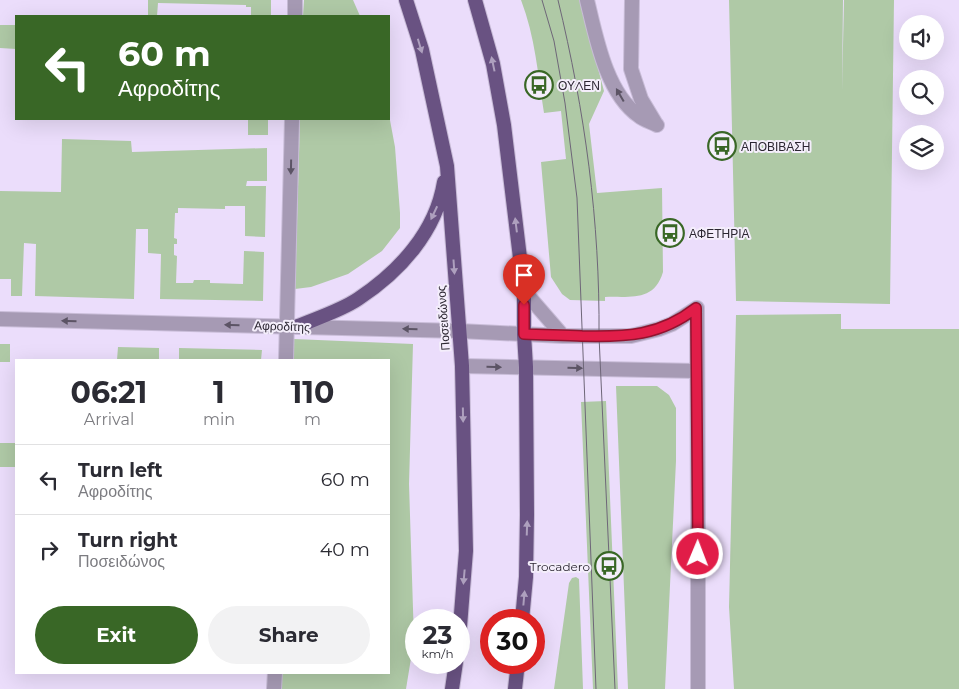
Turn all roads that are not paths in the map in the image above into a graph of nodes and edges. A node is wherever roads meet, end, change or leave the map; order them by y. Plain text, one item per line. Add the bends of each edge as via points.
1 (295, 0) edge
2 (406, 0) edge
3 (475, 0) edge
4 (587, 0) edge
5 (632, 0) edge
6 (295, 15) edge
7 (292, 120) edge
8 (447, 166) junction
9 (524, 291) junction
10 (0, 319) edge
11 (292, 326) junction
12 (459, 331) junction
13 (524, 334) junction
14 (563, 336) junction
15 (286, 359) edge
16 (462, 366) junction
17 (526, 367) junction
18 (696, 371) junction
19 (461, 609) edge
20 (523, 609) edge
21 (275, 674) edge
22 (454, 674) edge
23 (517, 674) edge
24 (274, 689) edge
25 (452, 689) edge
26 (515, 689) edge
27 (698, 689) edge

1 - 6 street
2 -> 8 highway, Ποσειδώνος via 422,50
9 -> 3 highway via 504,125 493,64
5 -> 4 street via 631,69 641,99 657,125 640,117 625,104 610,78
7 -> 11 street
8 -> 11 highway via 436,212 414,250 397,269 356,300
8 -> 12 highway, Ποσειδώνος
9 - 13 highway
9 - 14 street
11 -> 10 street, Αφροδίτης
12 -> 11 street, Αφροδίτης
11 - 15 street
12 - 13 street, Αφροδίτης
12 - 16 highway, Ποσειδώνος
13 - 14 street, Αφροδίτης
13 - 17 highway
14 - 18 street, Αφροδίτης via 631,336 672,324 696,308
16 -> 17 street
16 -> 19 highway, Ποσειδώνος via 466,551
17 -> 18 street
20 -> 17 highway via 527,515
18 - 27 street
21 - 24 street
22 - 25 highway
23 - 26 highway

